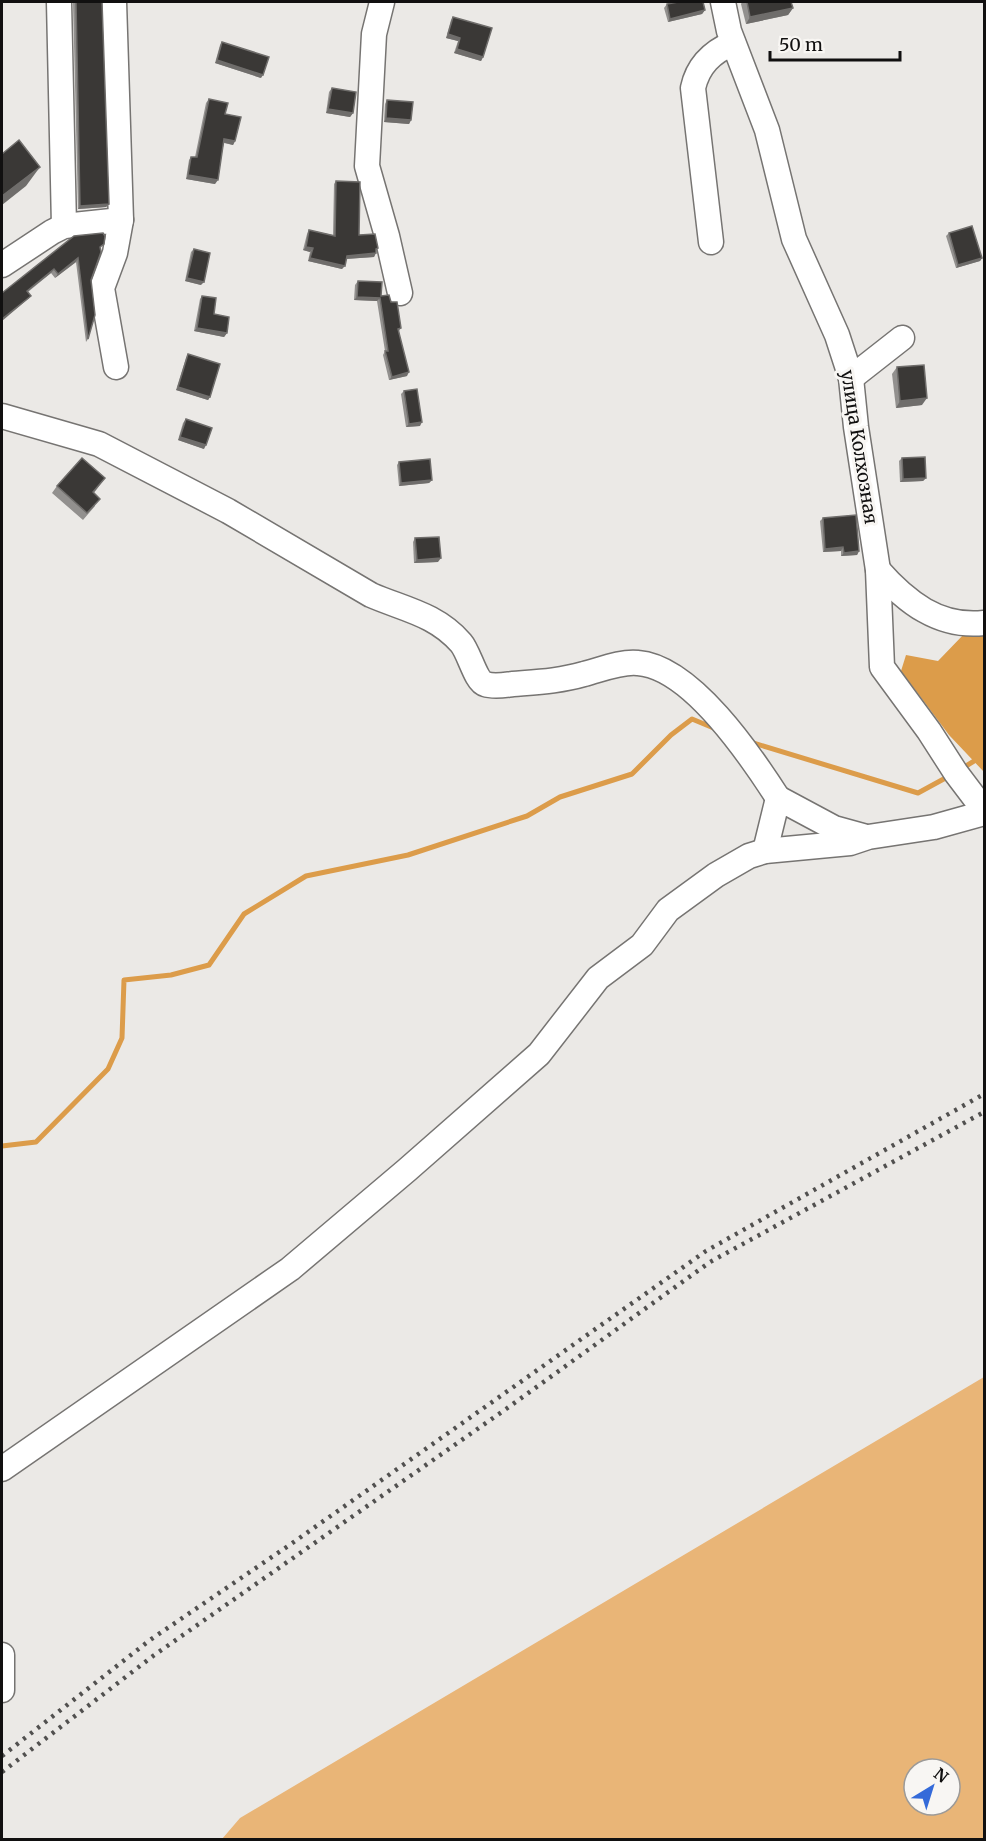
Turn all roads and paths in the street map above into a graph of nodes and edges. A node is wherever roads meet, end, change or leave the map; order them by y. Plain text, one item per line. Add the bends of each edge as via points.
1 (58, 2) edge
2 (114, 2) edge
3 (382, 2) edge
4 (723, 2) edge
5 (733, 43) junction
6 (121, 220) junction
7 (64, 226) junction
8 (711, 242) dead end
9 (2, 265) edge
10 (400, 293) dead end
11 (902, 338) dead end
12 (116, 367) dead end
13 (851, 378) junction
14 (2, 416) edge
15 (878, 570) junction
16 (984, 623) edge
17 (778, 798) junction
18 (984, 812) edge
19 (868, 837) junction
20 (765, 851) junction
21 (2, 1469) edge
22 (2, 1655) edge
23 (2, 1690) edge

1 - 7 street
2 - 6 street
3 - 10 street via 374,34 367,166
4 - 5 street, улица Колхозная
5 - 8 street via 707,59 693,88
5 - 13 street, улица Колхозная via 767,130 794,239 837,335
6 - 7 street
6 - 12 street via 115,253 102,288
7 - 9 street
11 - 13 street
13 - 15 street, улица Колхозная
14 - 17 street via 99,444 228,511 371,595 428,617 463,645 484,684 561,681 639,662 665,672 722,718
15 - 16 street via 925,612 964,624
15 - 18 street, улица Колхозная via 882,667
17 - 19 street via 834,828
17 - 20 street
18 - 19 street via 934,827
19 - 20 street via 850,843
20 - 21 street via 716,874 668,910 642,945 598,978 539,1054 290,1269
22 - 23 street

